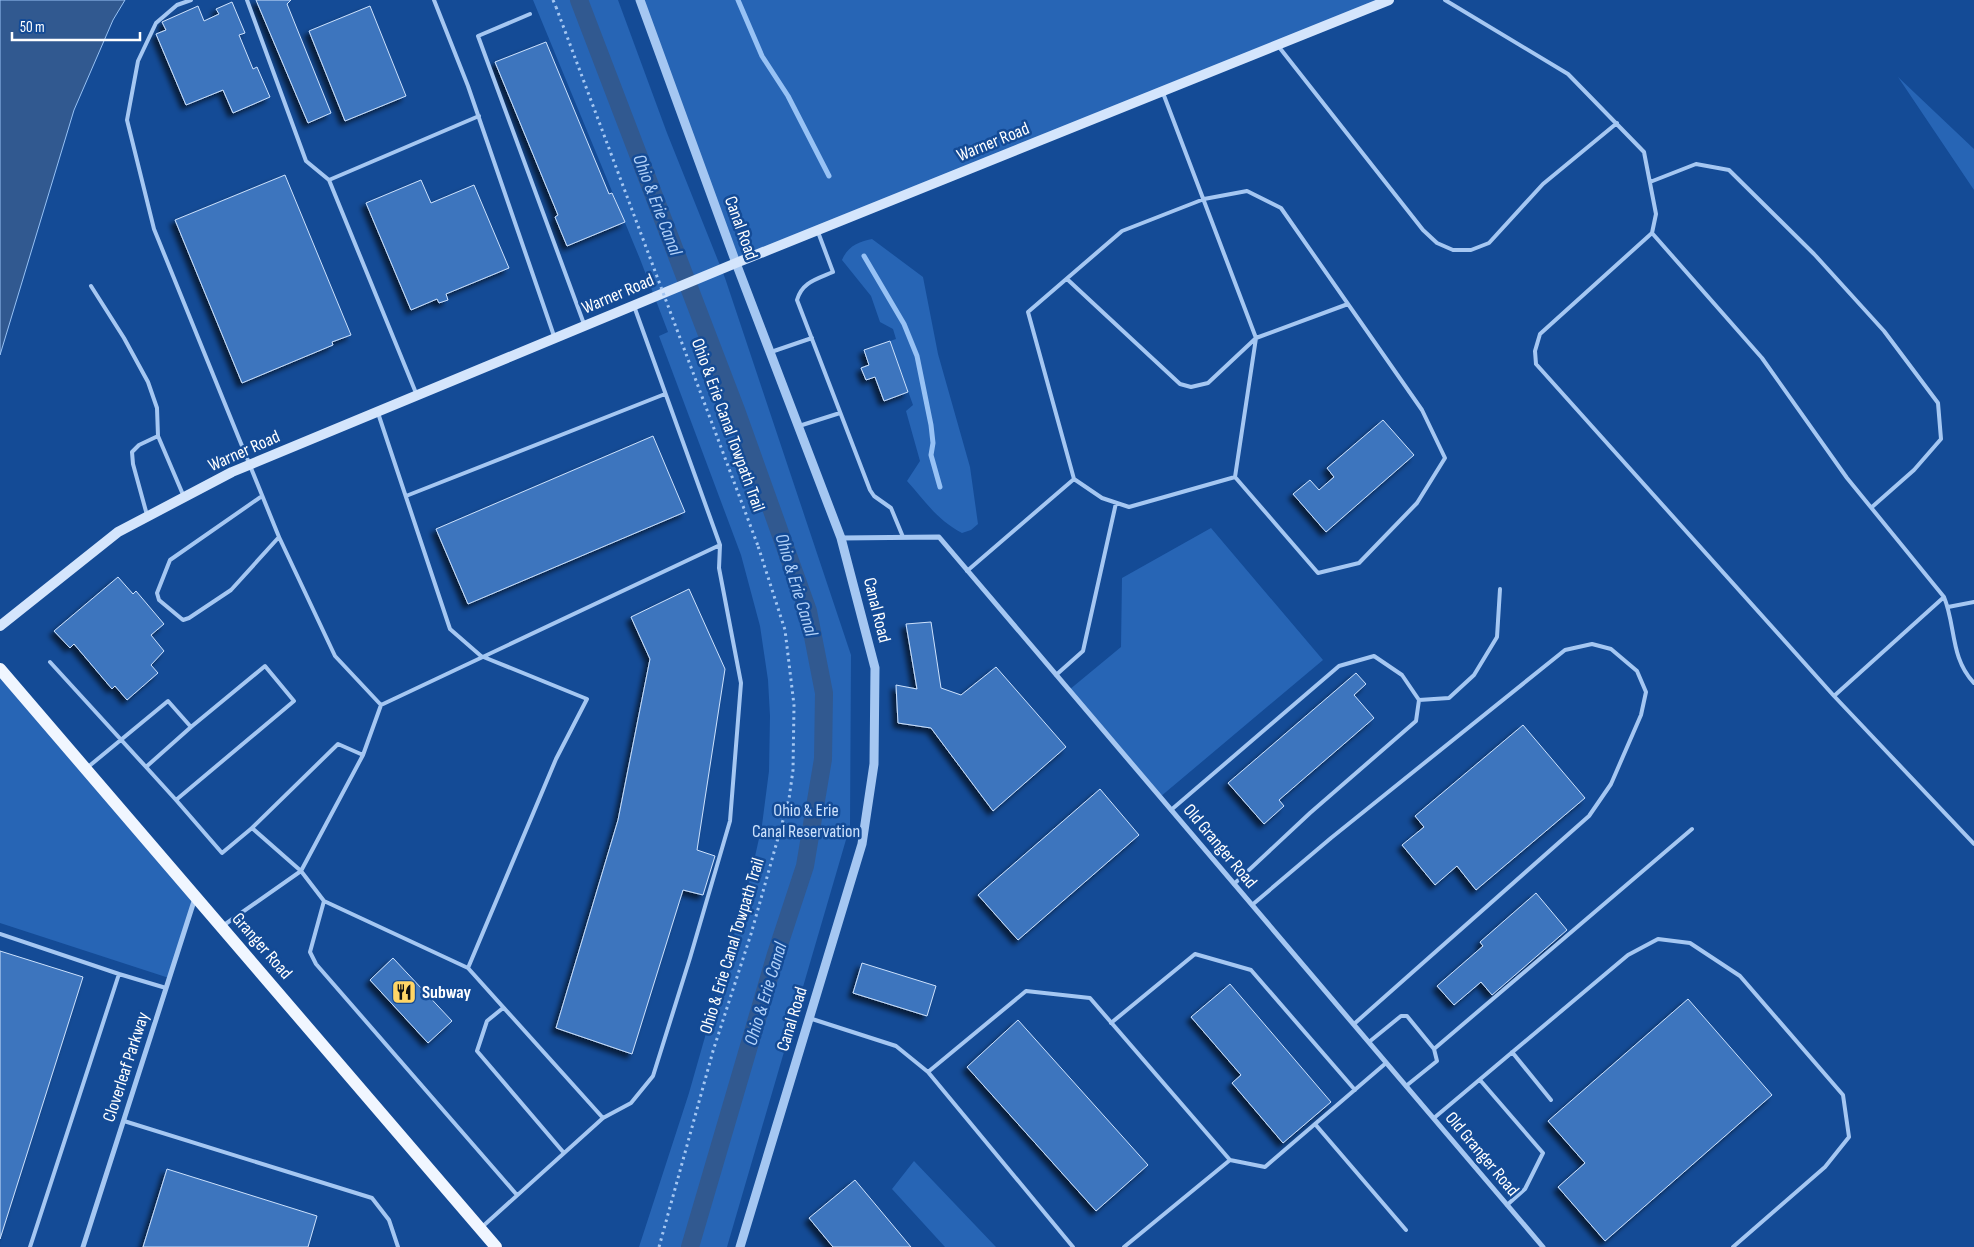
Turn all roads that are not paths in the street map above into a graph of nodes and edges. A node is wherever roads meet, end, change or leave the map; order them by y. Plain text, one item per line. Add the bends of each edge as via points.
1 (191, 0) edge
2 (247, 0) edge
3 (434, 0) edge
4 (640, 0) edge
5 (1388, 0) edge
6 (1445, 0) edge
7 (530, 14) dead end
8 (1278, 45) junction
9 (1162, 91) junction
10 (479, 116) junction
11 (1617, 123) junction
12 (329, 180) junction
13 (1650, 182) junction
14 (1204, 199) junction
15 (817, 230) junction
16 (1652, 233) junction
17 (736, 263) junction
18 (1067, 279) junction
19 (91, 286) dead end
20 (1348, 304) junction
21 (634, 306) junction
22 (585, 326) junction
23 (555, 338) junction
24 (812, 338) junction
25 (1256, 338) junction
26 (771, 352) junction
27 (665, 394) junction
28 (417, 396) junction
29 (377, 412) junction
30 (840, 413) junction
31 (799, 426) junction
32 (158, 436) junction
33 (250, 464) junction
34 (1235, 477) junction
35 (1074, 479) junction
36 (262, 496) junction
37 (406, 496) junction
38 (184, 497) junction
39 (1116, 503) junction
40 (1872, 508) junction
41 (147, 517) junction
42 (278, 537) junction
43 (903, 537) junction
44 (841, 538) junction
45 (720, 545) junction
46 (967, 570) junction
47 (1500, 590) dead end
48 (1944, 597) junction
49 (1974, 602) edge
50 (1948, 607) junction
51 (0, 626) edge
52 (481, 656) junction
53 (50, 662) dead end
54 (0, 669) edge
55 (1056, 675) junction
56 (1974, 682) edge
57 (1834, 696) junction
58 (1419, 700) junction
59 (380, 705) junction
60 (191, 727) junction
61 (122, 740) junction
62 (363, 755) junction
63 (146, 767) junction
64 (86, 768) junction
65 (176, 800) junction
66 (1171, 810) junction
67 (252, 828) junction
68 (1692, 829) dead end
69 (1974, 844) edge
70 (301, 872) junction
71 (1234, 884) junction
72 (196, 895) junction
73 (324, 901) junction
74 (1252, 906) junction
75 (222, 926) junction
76 (0, 934) edge
77 (468, 968) junction
78 (119, 974) junction
79 (166, 988) junction
80 (503, 1008) junction
81 (809, 1018) junction
82 (1111, 1023) junction
83 (1354, 1024) junction
84 (1369, 1042) junction
85 (1434, 1049) junction
86 (1512, 1052) junction
87 (1386, 1063) junction
88 (928, 1072) junction
89 (1480, 1080) junction
90 (1406, 1086) junction
91 (1355, 1090) junction
92 (1552, 1100) dead end
93 (603, 1118) junction
94 (1434, 1118) junction
95 (124, 1121) junction
96 (1315, 1124) junction
97 (564, 1153) junction
98 (1230, 1160) junction
99 (517, 1195) junction
100 (1508, 1205) junction
101 (480, 1228) junction
102 (1406, 1230) dead end
103 (30, 1247) edge
104 (84, 1247) edge
105 (398, 1247) edge
106 (496, 1247) edge
107 (740, 1247) edge
108 (1073, 1247) edge
109 (1124, 1247) edge
110 (1543, 1247) edge
111 (1733, 1247) edge

1 - 33 lane via 177,5 156,23 138,61 127,120 154,229
2 - 12 lane via 306,162
3 - 10 lane
4 - 17 street, Canal Road
5 - 8 main road, Warner Road
6 - 11 lane via 1568,74
7 - 22 lane via 478,36
8 - 9 main road, Warner Road
8 - 11 lane via 1423,230 1437,243 1453,250 1471,250 1490,243 1542,184
9 - 14 lane
9 - 15 main road, Warner Road
10 - 12 lane
10 - 23 lane
11 - 13 lane via 1644,152
12 - 28 lane
13 - 16 lane via 1656,214
13 - 40 lane via 1696,164 1729,170 1814,254 1884,331 1938,403 1941,439 1914,470
14 - 18 lane via 1122,231
14 - 20 lane via 1248,191 1281,208
14 - 25 lane
15 - 17 main road, Warner Road
15 - 24 lane via 833,272 805,284 800,291 798,300
16 - 40 lane via 1762,358
16 - 57 lane via 1540,334 1535,351 1536,364
17 - 21 main road, Warner Road
17 - 26 street, Canal Road
18 - 25 lane via 1180,384 1191,387 1208,383
18 - 35 lane via 1028,312
19 - 32 lane via 148,382 157,408
20 - 25 lane
20 - 34 lane via 1422,410 1445,458 1417,502 1359,563 1318,574
21 - 22 main road, Warner Road
21 - 27 lane
22 - 23 main road, Warner Road
23 - 28 main road, Warner Road
24 - 26 lane
24 - 30 lane
25 - 34 lane
26 - 31 street, Canal Road
27 - 37 lane
27 - 45 lane
28 - 29 main road, Warner Road
29 - 33 main road, Warner Road
29 - 37 lane
30 - 31 lane
30 - 43 lane via 870,490 891,508
31 - 44 street, Canal Road
32 - 38 lane
32 - 41 lane via 132,452
33 - 36 lane
33 - 38 main road, Warner Road
34 - 39 lane via 1129,507
35 - 39 lane via 1102,498
35 - 46 lane
36 - 42 lane
36 - 42 lane via 170,560 157,593 159,600 182,620 189,618 231,590
37 - 52 lane via 450,629
38 - 41 main road, Warner Road
39 - 55 lane via 1083,652
40 - 48 lane
41 - 51 main road, Warner Road via 118,532
42 - 59 lane via 335,656
43 - 44 street, Old Granger Road
43 - 46 street, Old Granger Road via 939,537
44 - 81 street, Canal Road via 875,668 874,764 862,844
45 - 52 lane
45 - 93 lane via 719,568 740,683 730,821 653,1076 631,1103
46 - 55 street, Old Granger Road
47 - 58 lane via 1497,637 1474,674 1449,698
48 - 50 lane
48 - 57 lane
49 - 50 lane
50 - 56 lane via 1956,653
52 - 59 lane
52 - 77 lane via 587,699 556,759
53 - 61 lane
54 - 64 main road, Granger Road
55 - 66 street, Old Granger Road
57 - 69 lane
58 - 66 lane via 1402,675 1374,656 1339,666
58 - 71 lane via 1416,721
59 - 62 lane
60 - 61 lane via 168,702
60 - 63 lane
60 - 65 lane via 265,666 294,701
61 - 63 lane
61 - 64 lane
62 - 67 lane via 338,744
62 - 70 lane
63 - 65 lane
64 - 72 main road, Granger Road
65 - 67 lane via 222,853
66 - 71 street, Old Granger Road
67 - 70 lane
68 - 85 lane
70 - 73 lane
70 - 75 lane
71 - 74 street, Old Granger Road
72 - 75 main road, Granger Road
72 - 79 street, Cloverleaf Parkway
73 - 77 lane
73 - 99 lane via 310,952 316,964
74 - 83 street, Old Granger Road
74 - 83 lane via 1331,838 1565,650 1592,644 1610,648 1637,671 1646,692 1641,715 1611,784 1589,816
75 - 101 main road, Granger Road
76 - 78 lane
77 - 80 lane
78 - 79 lane
78 - 103 lane
79 - 95 street, Cloverleaf Parkway
80 - 93 lane
80 - 97 lane via 487,1021 477,1051
81 - 88 lane via 896,1046
81 - 107 street, Canal Road
82 - 88 lane via 1090,998 1026,990
82 - 91 lane via 1195,954 1251,970
82 - 98 lane
83 - 84 street, Old Granger Road
84 - 85 lane via 1401,1016 1407,1016
84 - 87 street, Old Granger Road
85 - 90 lane via 1436,1061
86 - 89 lane
86 - 92 lane
86 - 111 lane via 1628,955 1658,939 1690,943 1740,976 1843,1095 1849,1137 1825,1167
87 - 90 street, Old Granger Road
87 - 91 lane
88 - 108 lane
89 - 94 lane
89 - 100 lane via 1543,1153 1525,1189
90 - 94 street, Old Granger Road
91 - 96 lane
93 - 97 lane
94 - 100 street, Old Granger Road
95 - 104 street, Cloverleaf Parkway
95 - 105 lane via 372,1198 389,1220
96 - 98 lane via 1265,1167
96 - 102 lane
97 - 99 lane
98 - 109 lane
99 - 101 lane
100 - 110 street, Old Granger Road
101 - 106 main road, Granger Road

